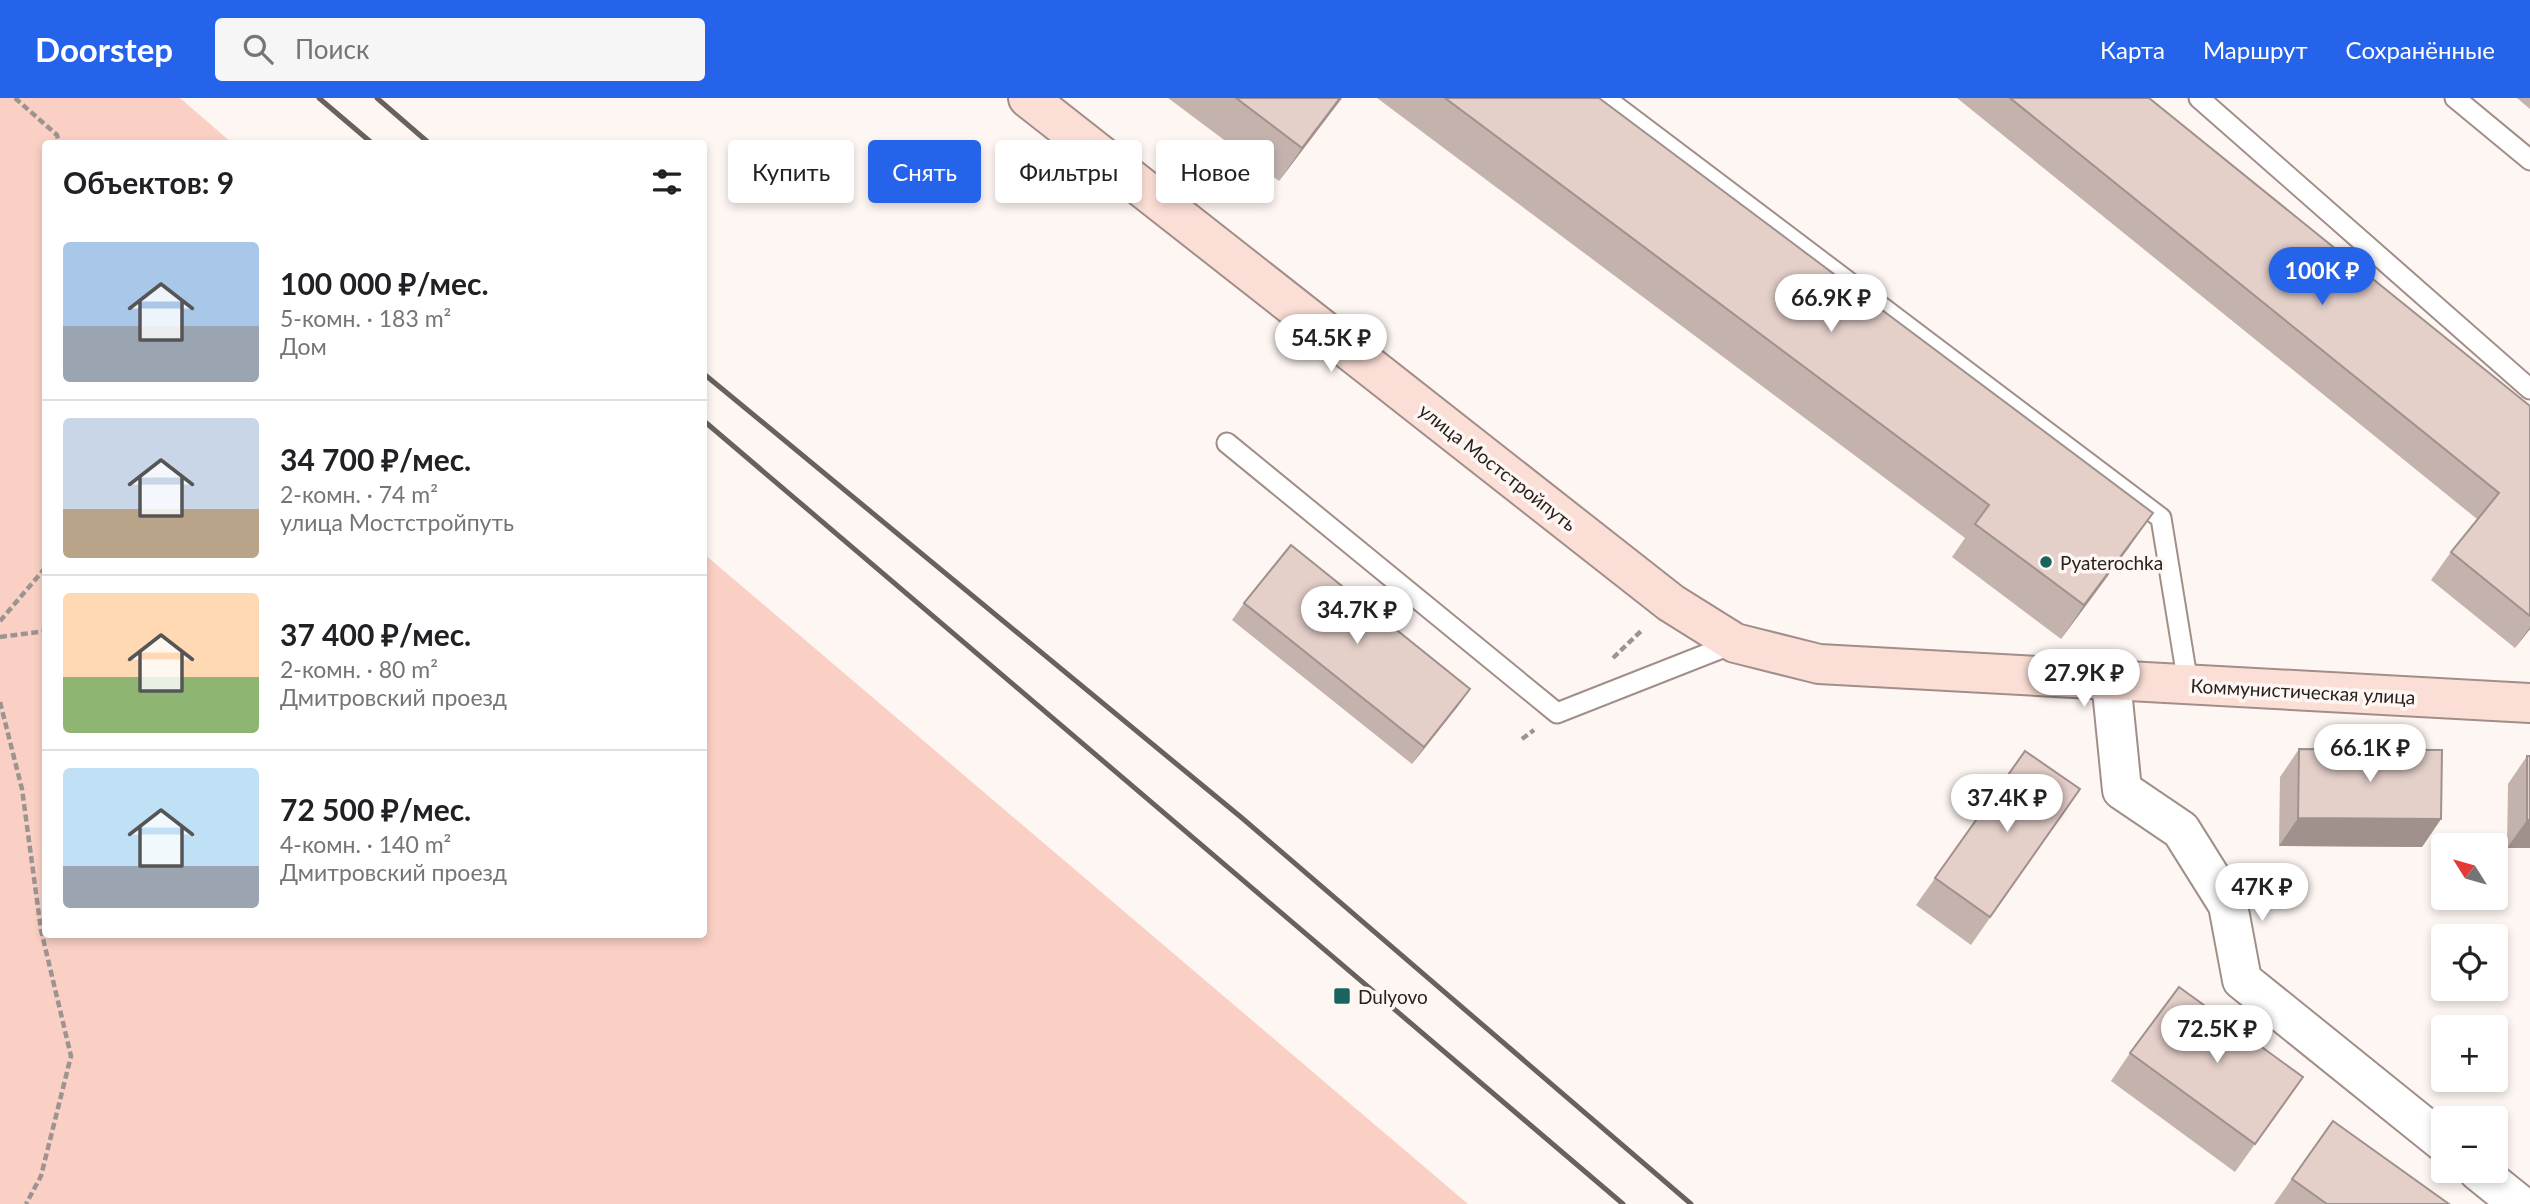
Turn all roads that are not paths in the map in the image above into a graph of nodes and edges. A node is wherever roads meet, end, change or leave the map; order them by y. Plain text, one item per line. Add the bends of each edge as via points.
1 (1028, 98) edge
2 (1605, 98) edge
3 (2199, 98) edge
4 (2455, 98) edge
5 (2530, 160) edge
6 (2530, 389) edge
7 (1227, 443) dead end
8 (1671, 603) joint
9 (1735, 643) junction
10 (2111, 680) junction
11 (2188, 684) junction
12 (2530, 704) edge
13 (2431, 1132) edge
14 (2493, 1183) edge
15 (2519, 1204) edge

1 - 8 street, улица Мостстройпуть
2 - 11 lane via 2161,518
3 - 6 lane
4 - 5 lane
7 - 9 lane via 1557,713
8 - 9 street, Коммунистическая улица
9 - 10 street, Коммунистическая улица via 1819,664
10 - 11 street, Коммунистическая улица
10 - 13 street via 2122,790 2180,830 2228,905 2242,980
11 - 12 street, Коммунистическая улица
14 - 15 street

